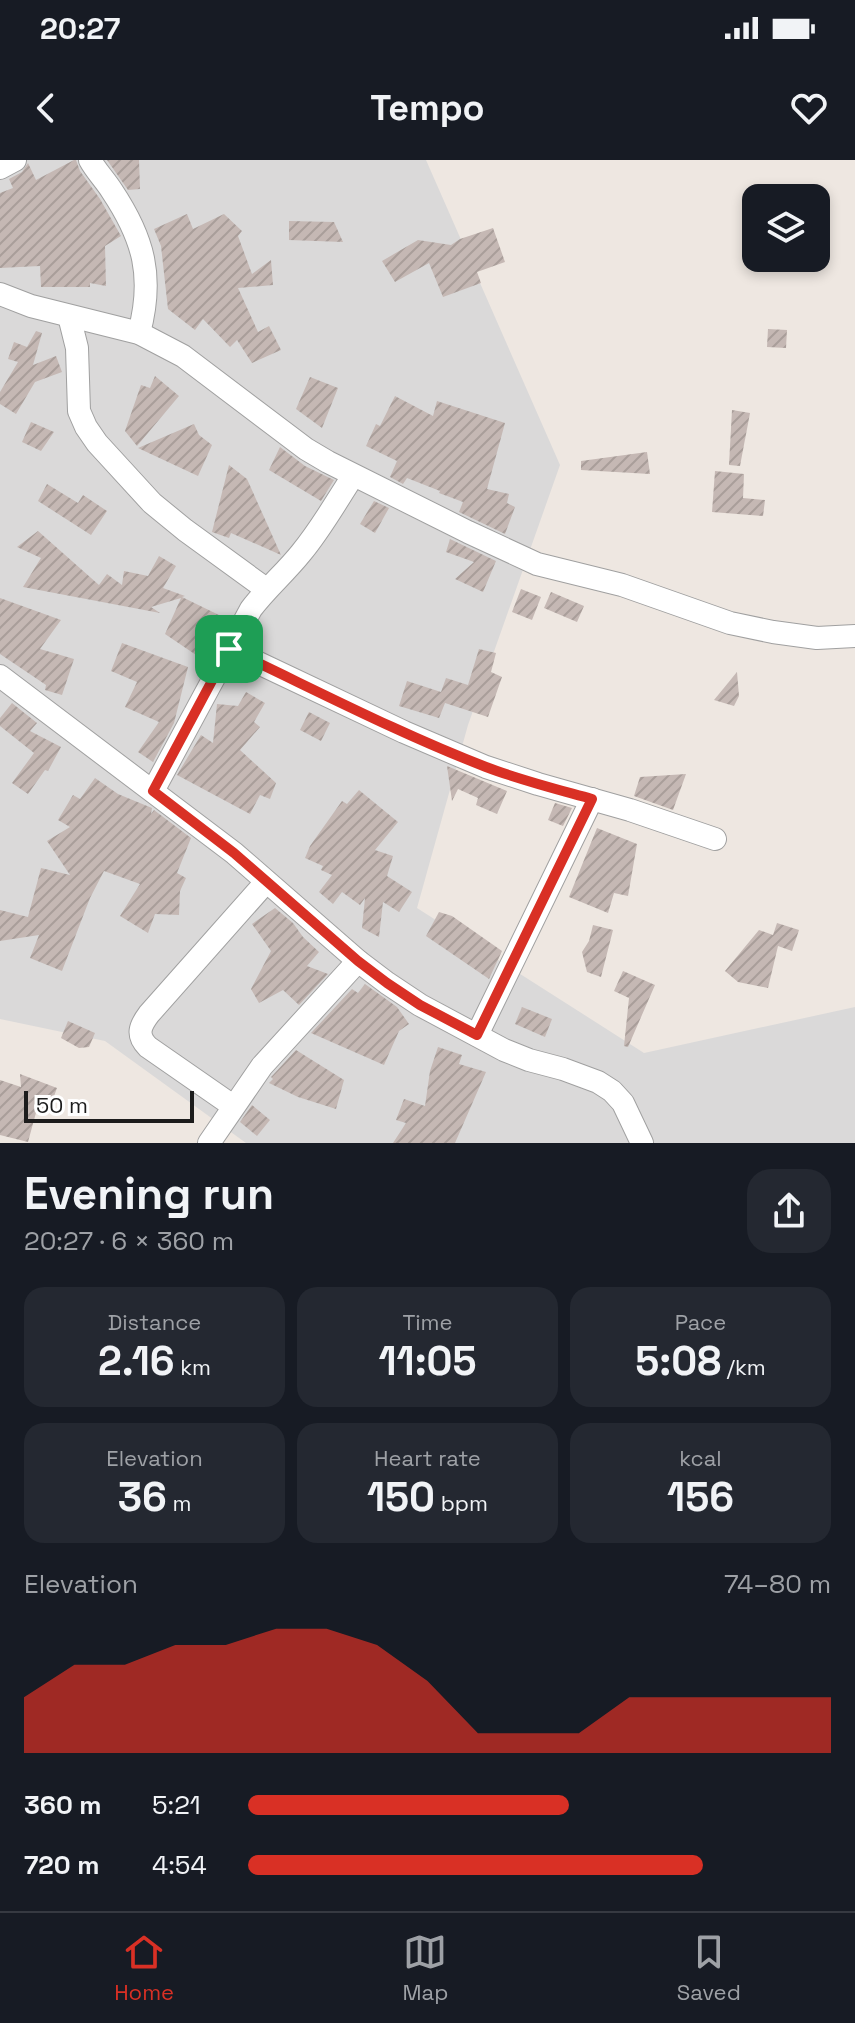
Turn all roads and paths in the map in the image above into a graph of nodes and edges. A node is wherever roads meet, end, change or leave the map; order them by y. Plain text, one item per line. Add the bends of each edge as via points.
1 (15, 160) edge
2 (90, 160) edge
3 (0, 168) edge
4 (0, 294) edge
5 (69, 316) junction
6 (139, 333) junction
7 (353, 476) junction
8 (266, 589) junction
9 (855, 636) edge
10 (229, 649) junction
11 (2, 683) edge
12 (153, 791) junction
13 (592, 799) junction
14 (715, 839) dead end
15 (266, 882) junction
16 (358, 961) junction
17 (477, 1035) junction
18 (233, 1106) junction
19 (209, 1143) edge
20 (642, 1143) edge

1 - 3 street
2 - 6 street via 132,226 143,257 146,308
4 - 5 street
5 - 6 street
5 - 8 street via 77,348 79,411 97,443 152,503
6 - 7 street via 183,356 306,449
7 - 8 street via 300,554
7 - 9 street via 537,564 622,585 730,623 817,638
8 - 10 street
10 - 12 street
10 - 13 street via 486,767
11 - 12 street
12 - 15 street
13 - 14 street
13 - 17 street
15 - 16 street
15 - 18 street via 139,1030 148,1047
16 - 17 street via 420,1005
16 - 18 street via 262,1066
17 - 20 street via 605,1087 623,1103
18 - 19 street

